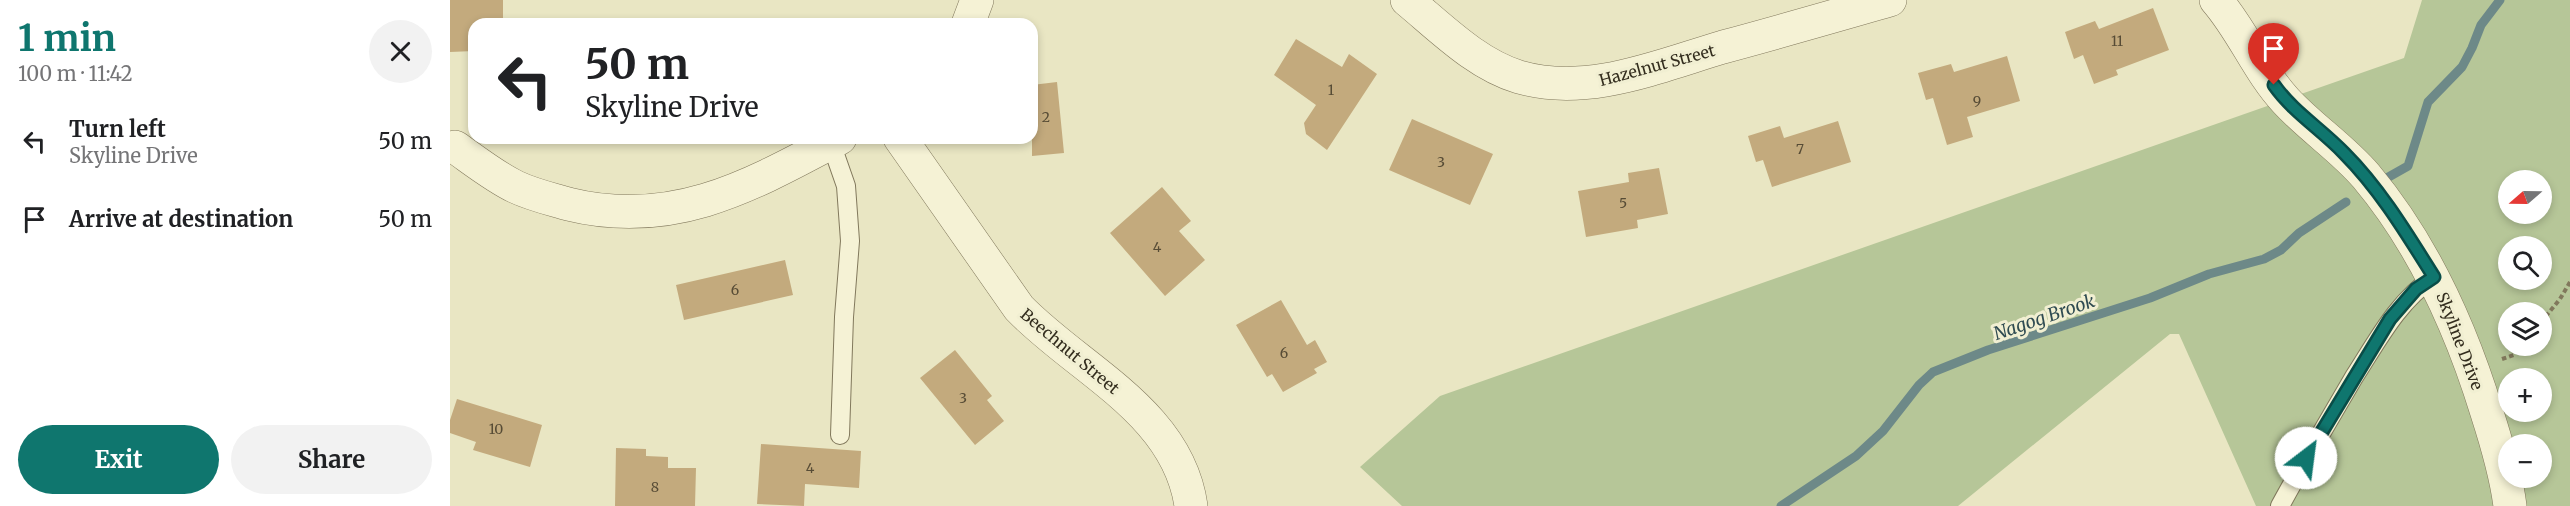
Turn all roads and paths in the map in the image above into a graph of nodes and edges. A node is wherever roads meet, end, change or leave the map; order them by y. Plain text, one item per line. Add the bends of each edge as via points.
1 (977, 0) edge
2 (1407, 0) edge
3 (1890, 0) edge
4 (2216, 0) edge
5 (970, 18) edge
6 (827, 144) edge
7 (836, 144) edge
8 (904, 144) edge
9 (455, 147) dead end
10 (2434, 277) junction
11 (2570, 282) edge
12 (2552, 309) edge
13 (840, 435) dead end
14 (1191, 506) edge
15 (2280, 506) edge
16 (2510, 506) edge

1 - 5 street
2 - 3 street, Hazelnut Street via 1474,55 1495,67 1543,83 1571,84 1627,75
4 - 10 street, Skyline Drive via 2285,100 2367,177
6 - 9 street via 753,183 685,206 651,212 588,208 546,199 517,188
7 - 13 lane via 846,186 850,241
8 - 14 street, Beechnut Street via 1019,308 1038,328 1122,395 1162,435 1185,480
10 - 15 lane via 2416,289 2390,319
10 - 16 street, Skyline Drive via 2483,400 2499,450
11 - 12 path

